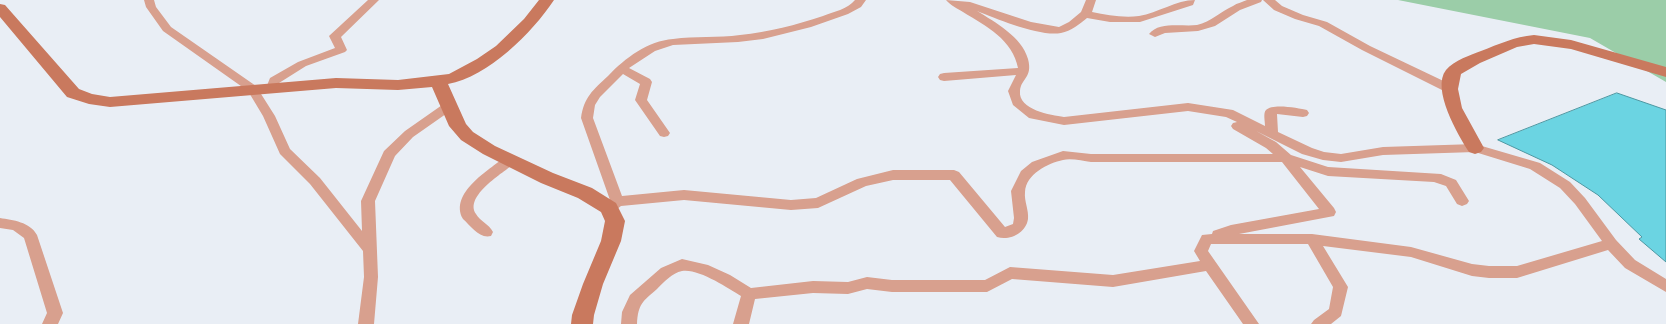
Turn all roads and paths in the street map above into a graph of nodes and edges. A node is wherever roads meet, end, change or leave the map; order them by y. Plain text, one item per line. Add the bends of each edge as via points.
1 (149, 0) edge
2 (374, 0) edge
3 (547, 0) edge
4 (861, 0) edge
5 (1091, 0) edge
6 (1190, 0) edge
7 (1257, 0) edge
8 (1268, 0) edge
9 (955, 1) edge
10 (0, 8) edge
11 (1086, 14) junction
12 (1156, 34) dead end
13 (620, 70) junction
14 (1024, 71) junction
15 (1666, 72) edge
16 (944, 77) dead end
17 (438, 81) junction
18 (272, 88) junction
19 (252, 89) junction
20 (1450, 89) junction
21 (449, 106) junction
22 (1208, 109) junction
23 (1303, 113) dead end
24 (664, 133) dead end
25 (1272, 134) junction
26 (1475, 148) junction
27 (1286, 158) junction
28 (510, 160) junction
29 (1462, 201) dead end
30 (613, 205) junction
31 (0, 223) edge
32 (486, 232) dead end
33 (1207, 239) junction
34 (1312, 239) junction
35 (1611, 244) junction
36 (371, 251) junction
37 (1210, 265) junction
38 (1666, 286) edge
39 (749, 294) junction
40 (50, 324) edge
41 (366, 324) edge
42 (582, 324) edge
43 (629, 324) edge
44 (741, 324) edge
45 (1251, 324) edge
46 (1319, 324) edge

1 - 19 street via 151,7 167,28
2 - 18 street via 335,36 341,50 302,64 274,81
3 - 17 street via 502,49 454,78
4 - 13 street via 844,12 763,36 672,42 632,60
5 - 11 street
6 - 11 street via 1189,3 1140,19 1110,19
7 - 12 street via 1236,8 1211,24 1198,28 1163,30
8 - 20 street via 1285,11 1323,24
9 - 11 street via 1006,18 1059,30
9 - 14 street via 1014,43 1023,58
10 - 19 street via 73,93 89,99 110,102
13 - 24 street via 629,71 646,82 641,100
13 - 30 street via 589,104 587,118
14 - 16 street
14 - 22 street via 1014,91 1017,102 1033,115 1044,118 1064,121 1188,107
15 - 20 street via 1581,47 1528,40 1519,41 1464,64 1453,72
17 - 18 street via 398,85 336,83
17 - 21 street
18 - 19 street
19 - 36 street via 269,116 285,151 314,181
20 - 26 street via 1454,108
21 - 28 street via 458,126 467,136
21 - 36 street via 408,134 389,154 368,201
22 - 25 street via 1229,113
22 - 27 street via 1271,145
23 - 25 street via 1275,110 1271,112
25 - 26 street via 1308,151 1341,158 1383,151
26 - 35 street via 1535,166 1565,185
27 - 29 street via 1328,171 1436,177 1451,183
27 - 30 street via 1063,156 1037,165 1026,174 1018,191 1021,218 1019,227 1002,233 954,175 893,175 862,182 818,203 791,205 684,195
27 - 33 street via 1328,212 1231,230
28 - 30 street
28 - 32 street via 473,190 467,201 468,214
30 - 42 street via 615,220 611,241 593,284
31 - 40 street via 17,226 30,235 55,313
33 - 34 street
33 - 37 street via 1201,251
34 - 35 street via 1412,252 1472,270 1489,272 1517,272
34 - 46 street via 1341,287 1336,312
35 - 38 street via 1630,264
36 - 41 street
37 - 39 street via 1113,281 1010,273 987,286 892,286 867,283 848,288 813,287
37 - 45 street
39 - 43 street via 725,278 703,269 682,265 666,272 635,299
39 - 44 street

